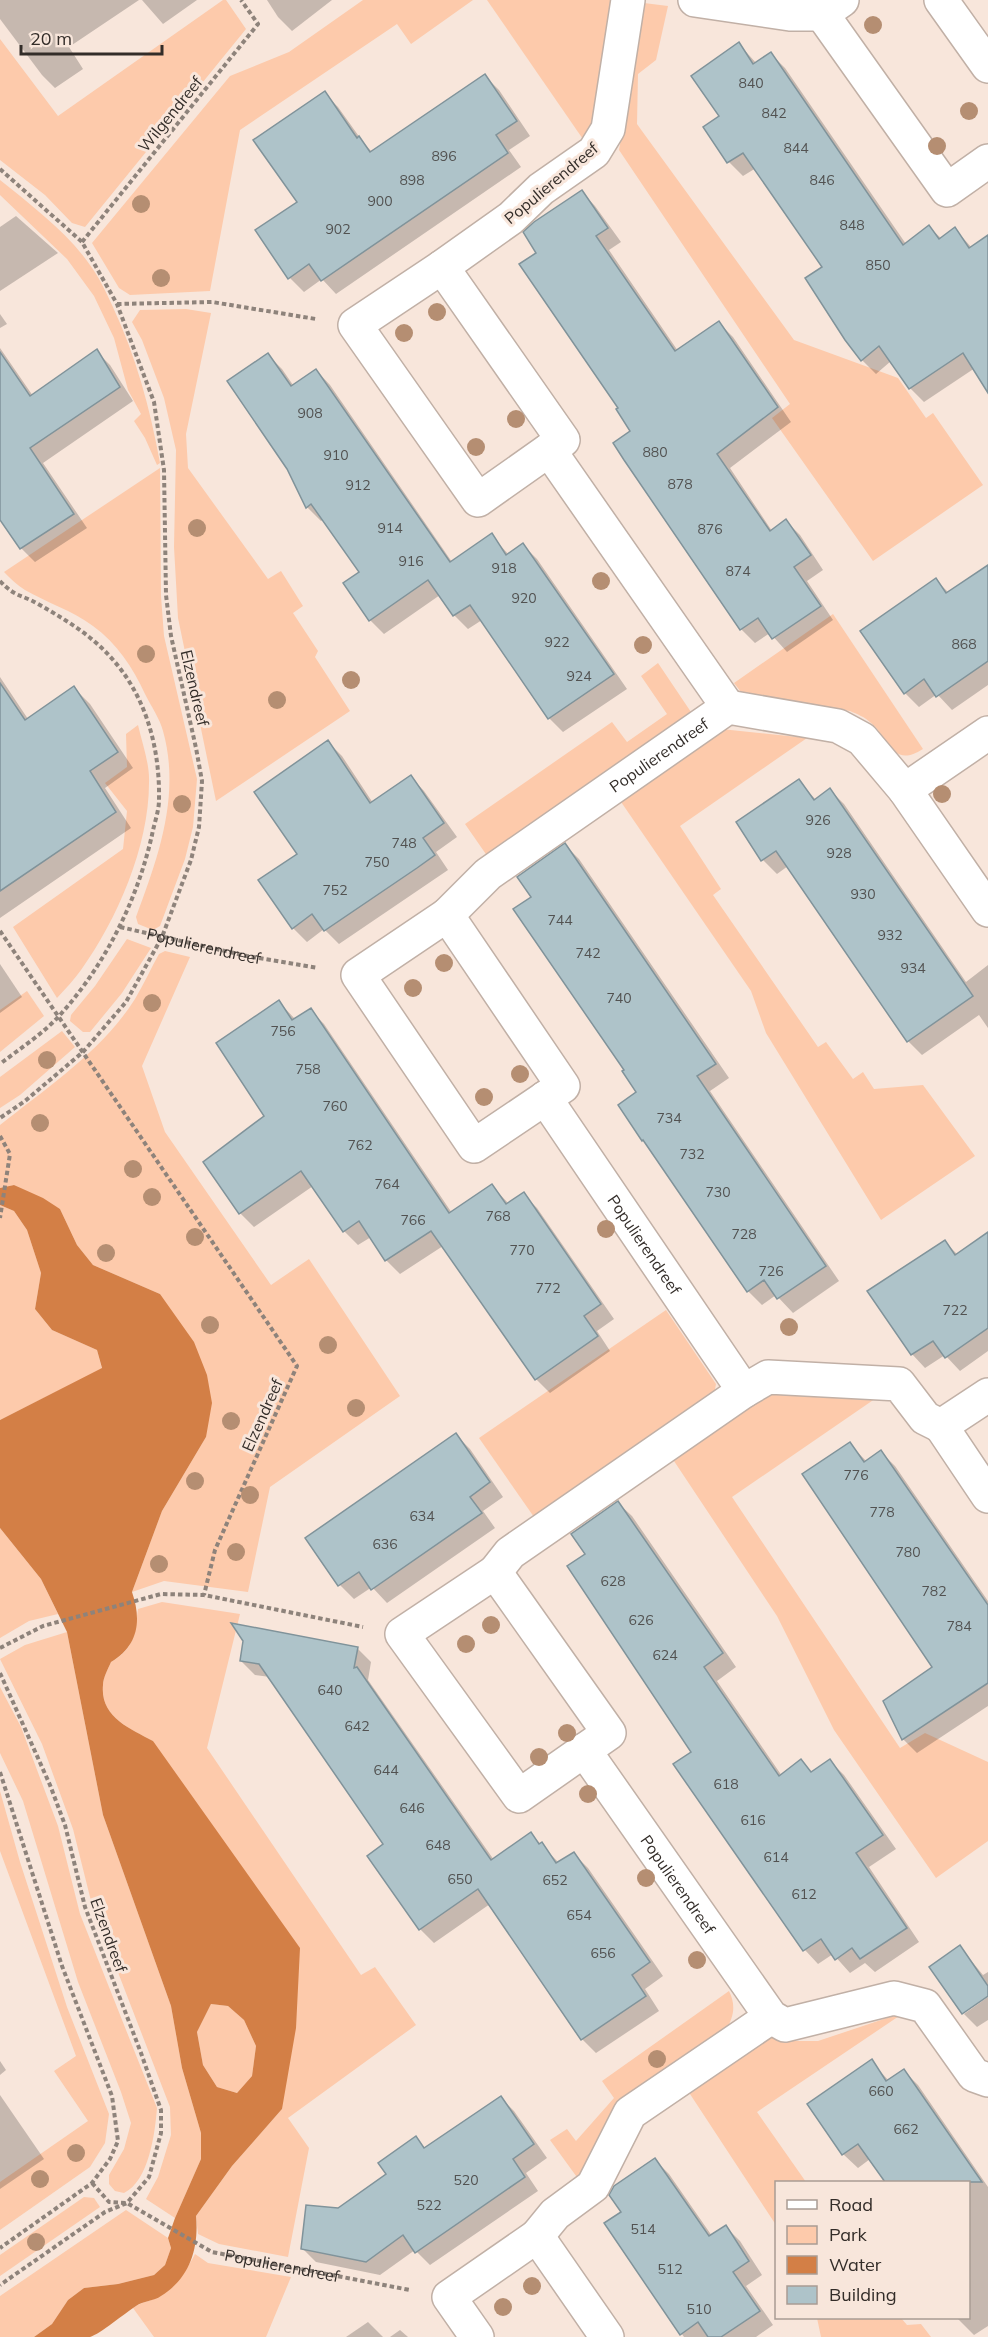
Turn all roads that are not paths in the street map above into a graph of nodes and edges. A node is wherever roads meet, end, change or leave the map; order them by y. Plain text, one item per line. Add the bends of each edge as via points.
1 (628, 0) edge
2 (695, 0) edge
3 (941, 0) edge
4 (832, 7) edge
5 (988, 66) edge
6 (988, 161) edge
7 (442, 267) junction
8 (549, 450) junction
9 (728, 707) junction
10 (988, 733) edge
11 (905, 790) junction
12 (988, 910) edge
13 (447, 915) junction
14 (545, 1098) junction
15 (744, 1391) junction
16 (988, 1395) edge
17 (941, 1426) junction
18 (988, 1496) edge
19 (495, 1572) junction
20 (584, 1750) junction
21 (771, 2017) junction
22 (988, 2080) edge
23 (537, 2236) junction
24 (477, 2337) edge
25 (607, 2337) edge

1 - 7 street, Populierendreef via 608,129 602,141 594,152 541,189 511,218
2 - 4 street via 790,14
3 - 5 street
4 - 6 street via 947,190
7 - 8 street via 563,440
7 - 8 street, Populierendreef via 355,325 478,500
8 - 9 street
9 - 11 street via 838,726 862,739
9 - 13 street, Populierendreef via 488,874
10 - 11 street
11 - 12 street
13 - 14 street via 563,1086
13 - 14 street, Populierendreef via 358,975 474,1146
14 - 15 street, Populierendreef
15 - 17 street via 768,1377 899,1384 925,1418
15 - 19 street via 510,1553
16 - 17 street
17 - 18 street
19 - 20 street via 609,1733
19 - 20 street via 402,1634 519,1796
20 - 21 street, Populierendreef
21 - 22 street via 785,2025 894,1998 925,2006 974,2075
21 - 23 street via 630,2113 593,2186 555,2214
23 - 24 street via 449,2297
23 - 25 street

